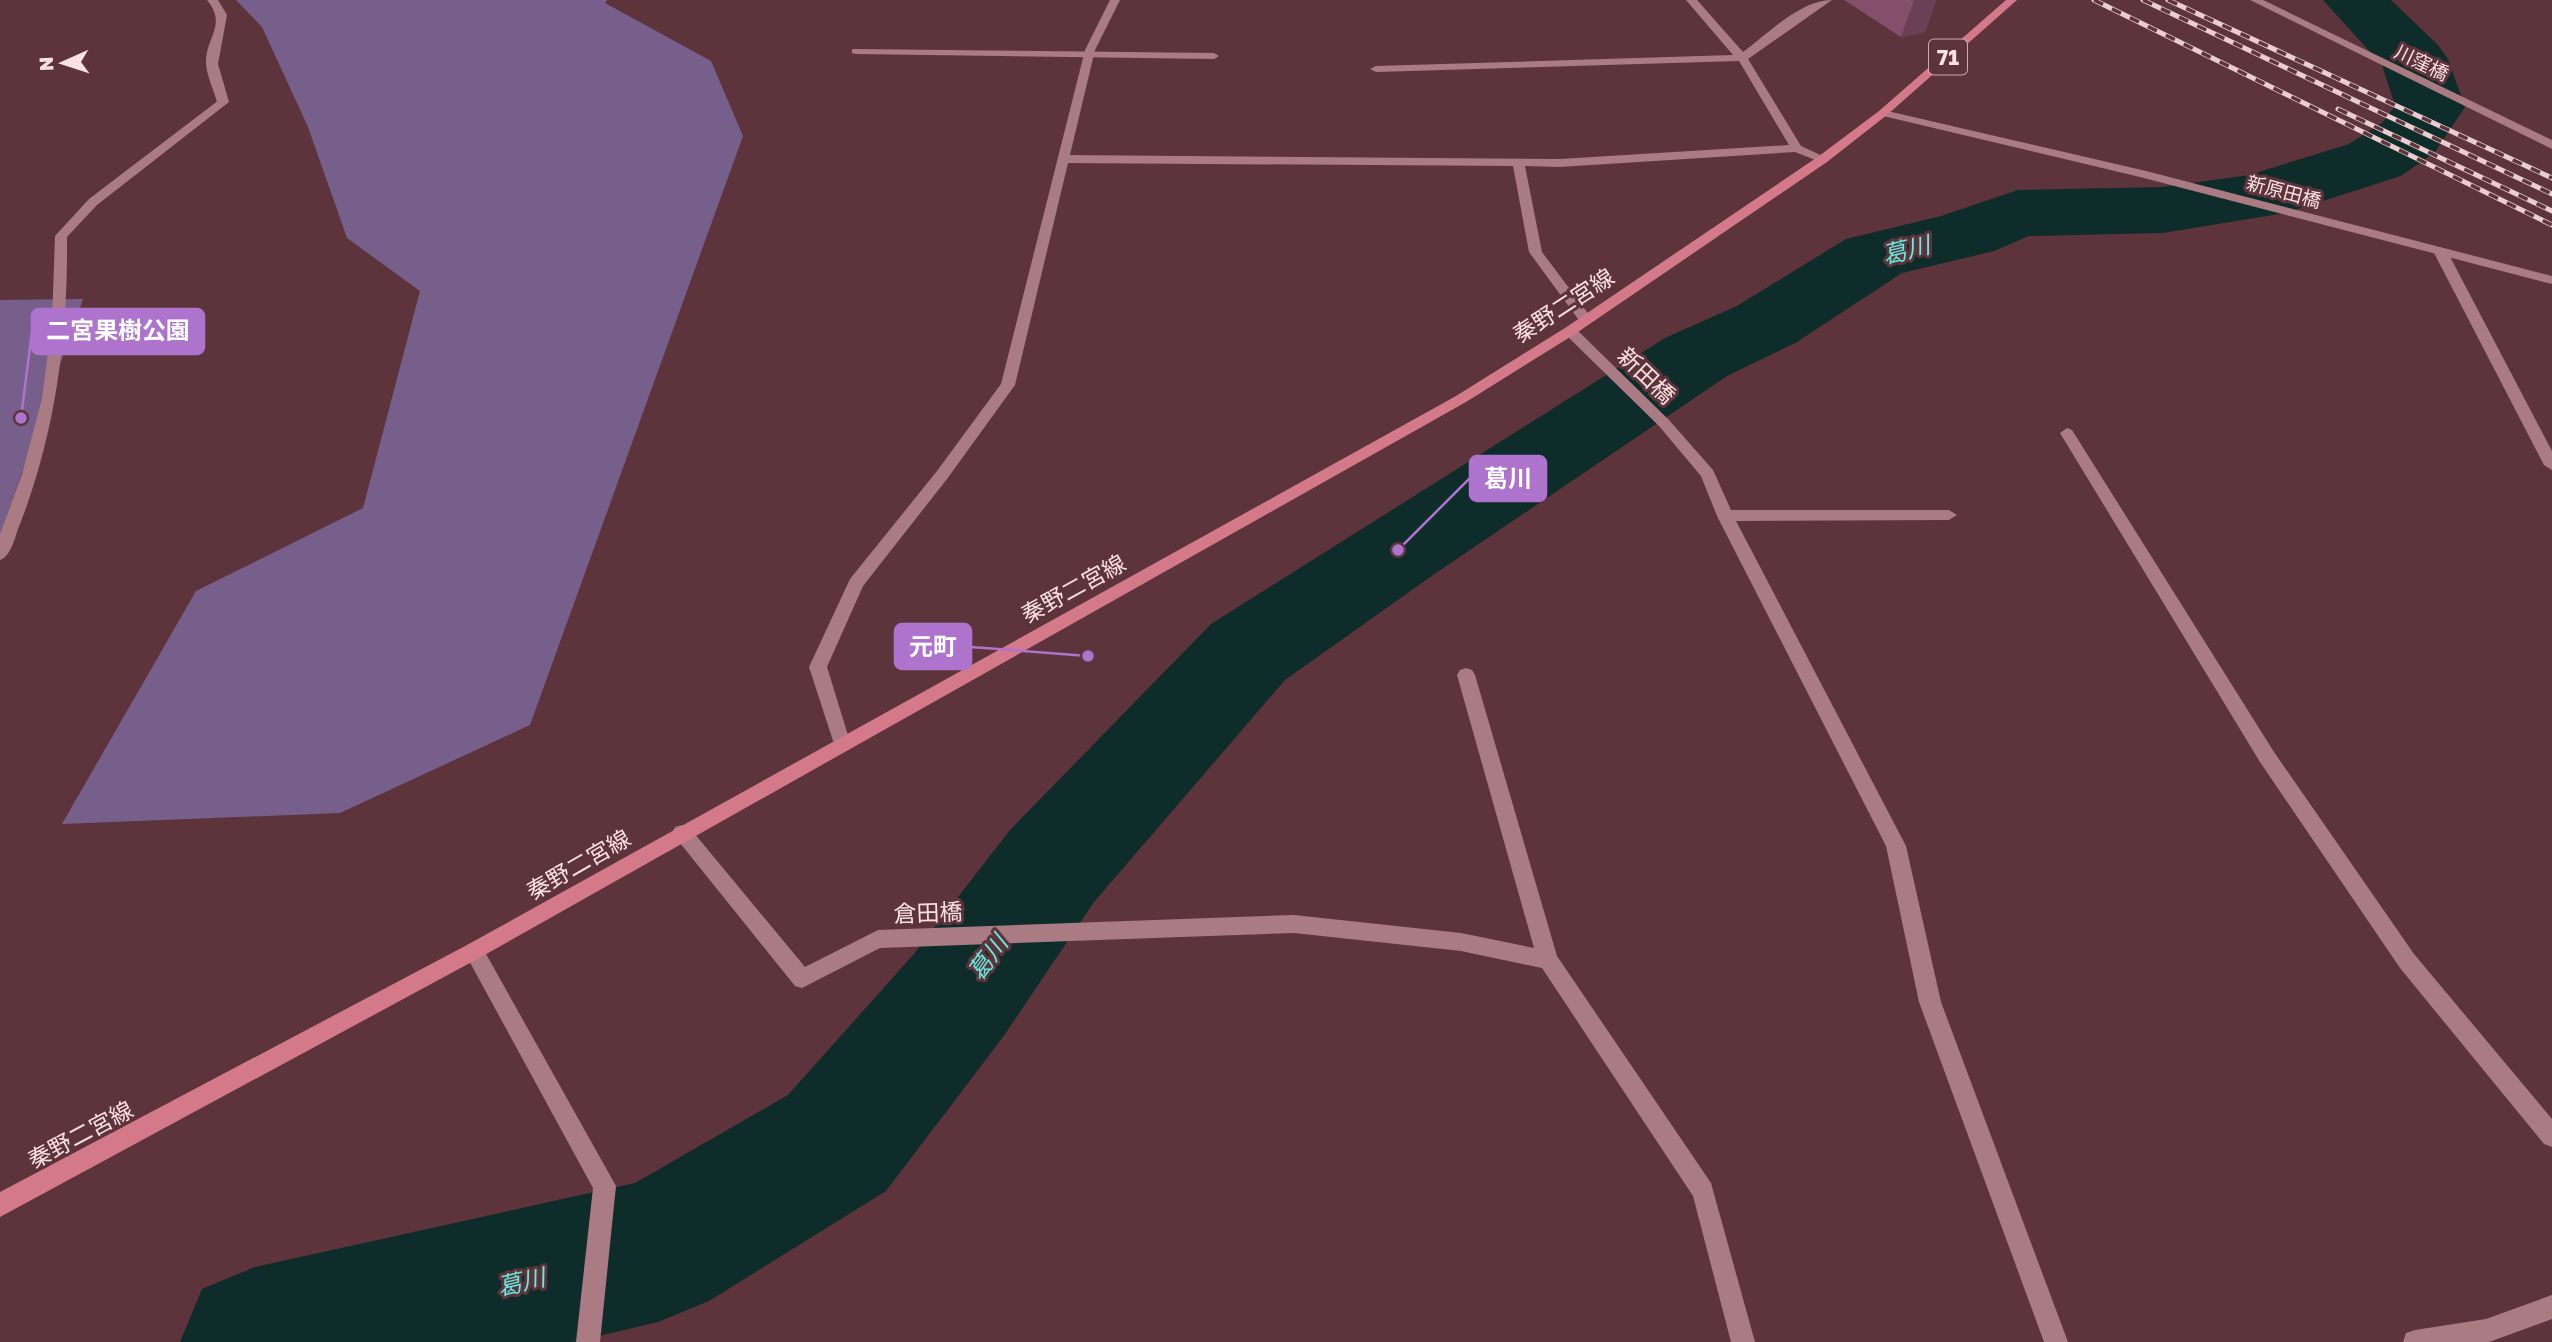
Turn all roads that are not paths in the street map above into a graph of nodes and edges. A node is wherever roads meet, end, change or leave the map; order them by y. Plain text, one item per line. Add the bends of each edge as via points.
1 (212, 0) edge
2 (1115, 0) edge
3 (1691, 0) edge
4 (1827, 0) edge
5 (2012, 0) edge
6 (2255, 0) edge
7 (856, 51) dead end
8 (1089, 55) junction
9 (1214, 57) dead end
10 (1742, 58) junction
11 (1376, 69) dead end
12 (1883, 113) junction
13 (2552, 145) edge
14 (1797, 148) junction
15 (1065, 159) junction
16 (1823, 159) junction
17 (1518, 163) junction
18 (2440, 251) junction
19 (2552, 280) edge
20 (1586, 320) junction
21 (1570, 331) junction
22 (2067, 433) dead end
23 (2552, 465) edge
24 (1950, 515) dead end
25 (1725, 516) junction
26 (0, 554) edge
27 (1466, 675) dead end
28 (842, 746) junction
29 (682, 832) junction
30 (474, 951) junction
31 (1548, 960) junction
32 (2552, 1136) edge
33 (0, 1205) edge
34 (2552, 1307) edge
35 (588, 1342) edge
36 (1743, 1342) edge
37 (2056, 1342) edge
38 (2415, 1342) edge

1 - 26 street via 218,4 223,24 211,62 223,102 93,202 61,236 60,341 47,423
2 - 8 street
3 - 10 street
4 - 10 street
5 - 12 main road, 秦野二宮線 / 71
6 - 13 street, 川窪橋
7 - 8 street
8 - 9 street
8 - 15 street
10 - 11 street
10 - 14 street
12 - 16 main road, 秦野二宮線 / 71
12 - 18 street, 新原田橋
14 - 16 street
14 - 17 street
15 - 17 street
15 - 28 street via 1008,385 856,583 818,667
16 - 20 main road, 秦野二宮線 / 71
17 - 20 street via 1536,252
18 - 19 street, 新原田橋
18 - 23 street
20 - 21 main road, 秦野二宮線 / 71
21 - 25 street, 新田橋 via 1708,474
21 - 28 main road, 秦野二宮線 / 71 via 1461,399
22 - 32 street via 2267,757 2407,961
24 - 25 street
25 - 37 street, 新田橋 via 1896,846 1930,1002
27 - 31 street
28 - 29 main road, 秦野二宮線 / 71
29 - 30 main road, 秦野二宮線 / 71
29 - 31 street, 倉田橋 via 802,979 878,939 1294,925 1461,942
30 - 33 main road, 秦野二宮線 / 71
30 - 35 street via 605,1186
31 - 36 street via 1703,1191
34 - 38 street via 2486,1331

